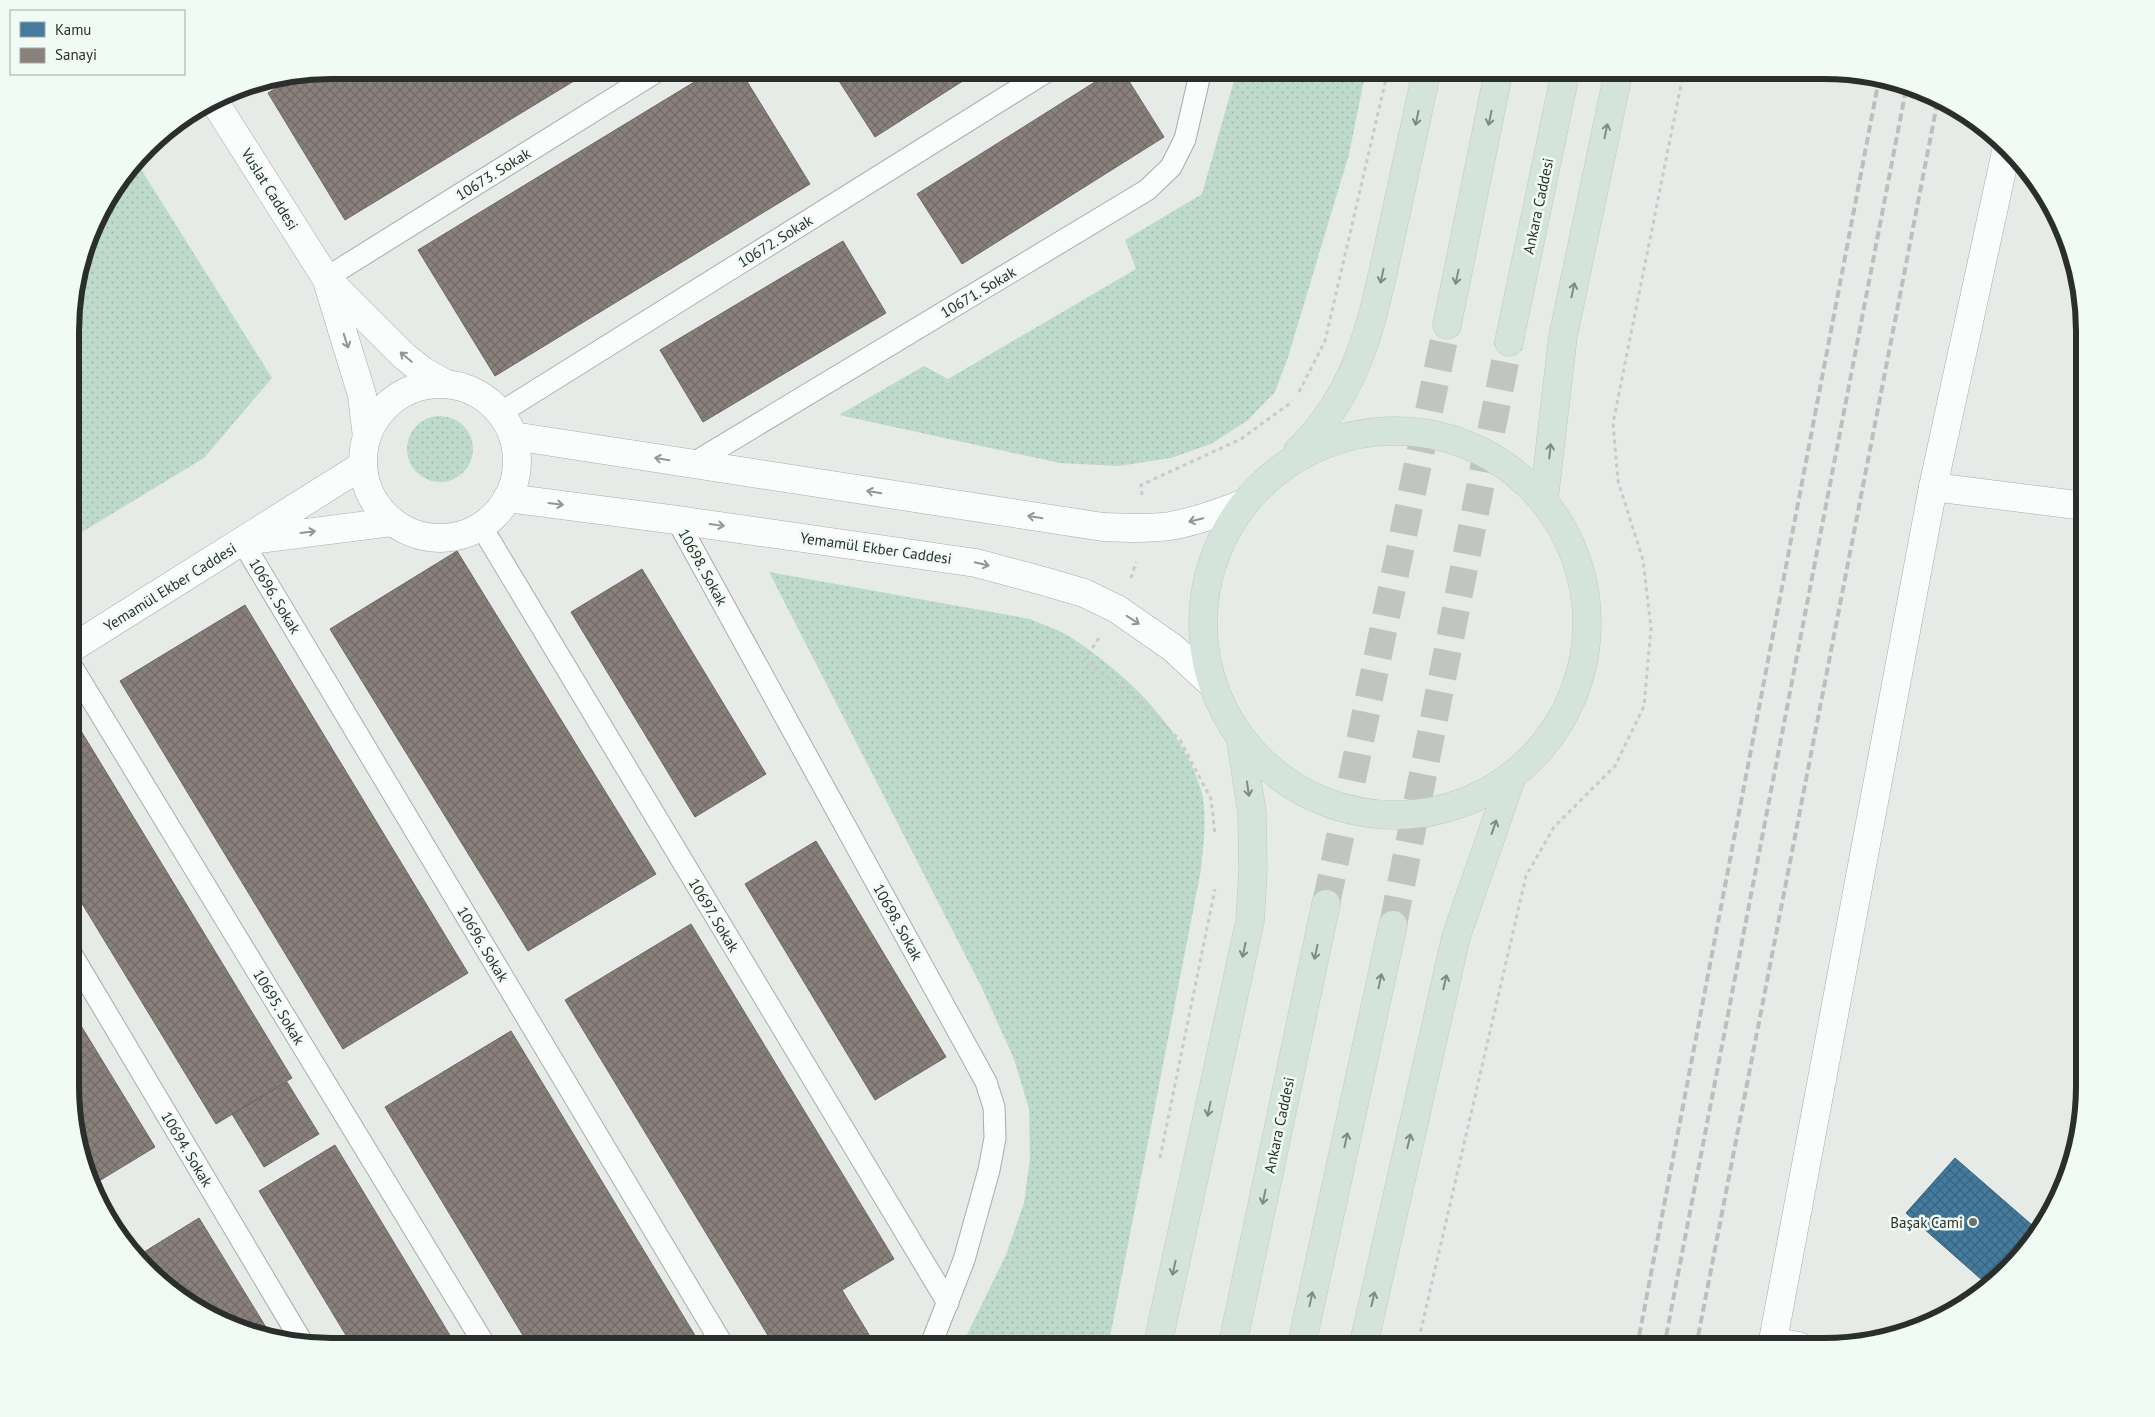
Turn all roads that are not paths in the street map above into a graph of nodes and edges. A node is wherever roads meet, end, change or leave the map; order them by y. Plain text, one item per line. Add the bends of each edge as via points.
1 (645, 79) edge
2 (1035, 79) edge
3 (1199, 79) edge
4 (1425, 79) edge
5 (1497, 79) edge
6 (1564, 79) edge
7 (1617, 79) edge
8 (217, 106) edge
9 (2005, 156) edge
10 (326, 278) junction
11 (1447, 324) tunnel mouth
12 (1509, 342) tunnel mouth
13 (446, 384) junction
14 (507, 424) junction
15 (367, 437) junction
16 (692, 464) junction
17 (363, 465) junction
18 (1284, 465) junction
19 (1933, 487) junction
20 (508, 498) junction
21 (1544, 499) junction
22 (1242, 504) junction
23 (2076, 505) edge
24 (678, 520) junction
25 (392, 522) junction
26 (481, 526) junction
27 (242, 541) junction
28 (79, 644) edge
29 (79, 678) edge
30 (1213, 685) junction
31 (1241, 741) junction
32 (1512, 776) junction
33 (1326, 904) tunnel mouth
34 (1393, 925) tunnel mouth
35 (79, 968) edge
36 (948, 1304) junction
37 (298, 1336) edge
38 (481, 1338) edge
39 (719, 1338) edge
40 (934, 1338) edge
41 (1159, 1338) edge
42 (1234, 1338) edge
43 (1303, 1338) edge
44 (1365, 1338) edge
45 (1782, 1338) edge

1 - 10 lane, 10673. Sokak
2 - 14 lane, 10672. Sokak
3 - 16 lane, 10671. Sokak via 1185,139 1171,168 1147,190
4 -> 18 highway via 1360,360 1318,432
5 -> 11 highway
6 - 12 highway, Ankara Caddesi
21 -> 7 highway via 1563,336
8 - 10 street, Vuslat Caddesi
9 - 19 street
13 -> 10 street, Vuslat Caddesi via 404,356
10 -> 15 street, Vuslat Caddesi via 362,395
13 - 14 street via 485,398
13 - 15 street via 421,387 398,397 379,414
16 -> 14 street
14 - 20 street via 517,457 515,478
15 - 17 street
22 -> 16 street via 1171,526 1103,527
17 - 25 street via 370,493
17 - 27 street, Yemamül Ekber Caddesi
18 - 21 highway via 1336,439 1392,430 1449,437 1502,461
18 - 22 highway
19 - 23 street
19 - 45 street
20 -> 24 street, Yemamül Ekber Caddesi
20 - 26 street
21 - 32 highway via 1576,552 1589,613 1582,675 1555,731
22 - 30 highway via 1216,552 1202,605 1205,659
24 -> 30 street, Yemamül Ekber Caddesi via 976,563 1043,580 1084,593 1117,610 1173,648
24 - 36 lane, 10698. Sokak via 986,1082 994,1107 995,1138 979,1208
25 - 26 street via 408,531 445,538
27 -> 25 street, Yemamül Ekber Caddesi
26 - 36 lane, 10697. Sokak
27 - 28 street, Yemamül Ekber Caddesi
27 - 39 lane, 10696. Sokak
29 - 38 lane, 10695. Sokak
30 - 31 highway via 1218,702
31 - 32 highway via 1285,782 1340,808 1365,812 1399,816 1459,805
31 -> 41 highway via 1252,813 1250,921
44 -> 32 highway via 1456,937
33 -> 42 highway, Ankara Caddesi
43 -> 34 highway
35 - 37 lane, 10694. Sokak
36 - 40 lane, 10698. Sokak

